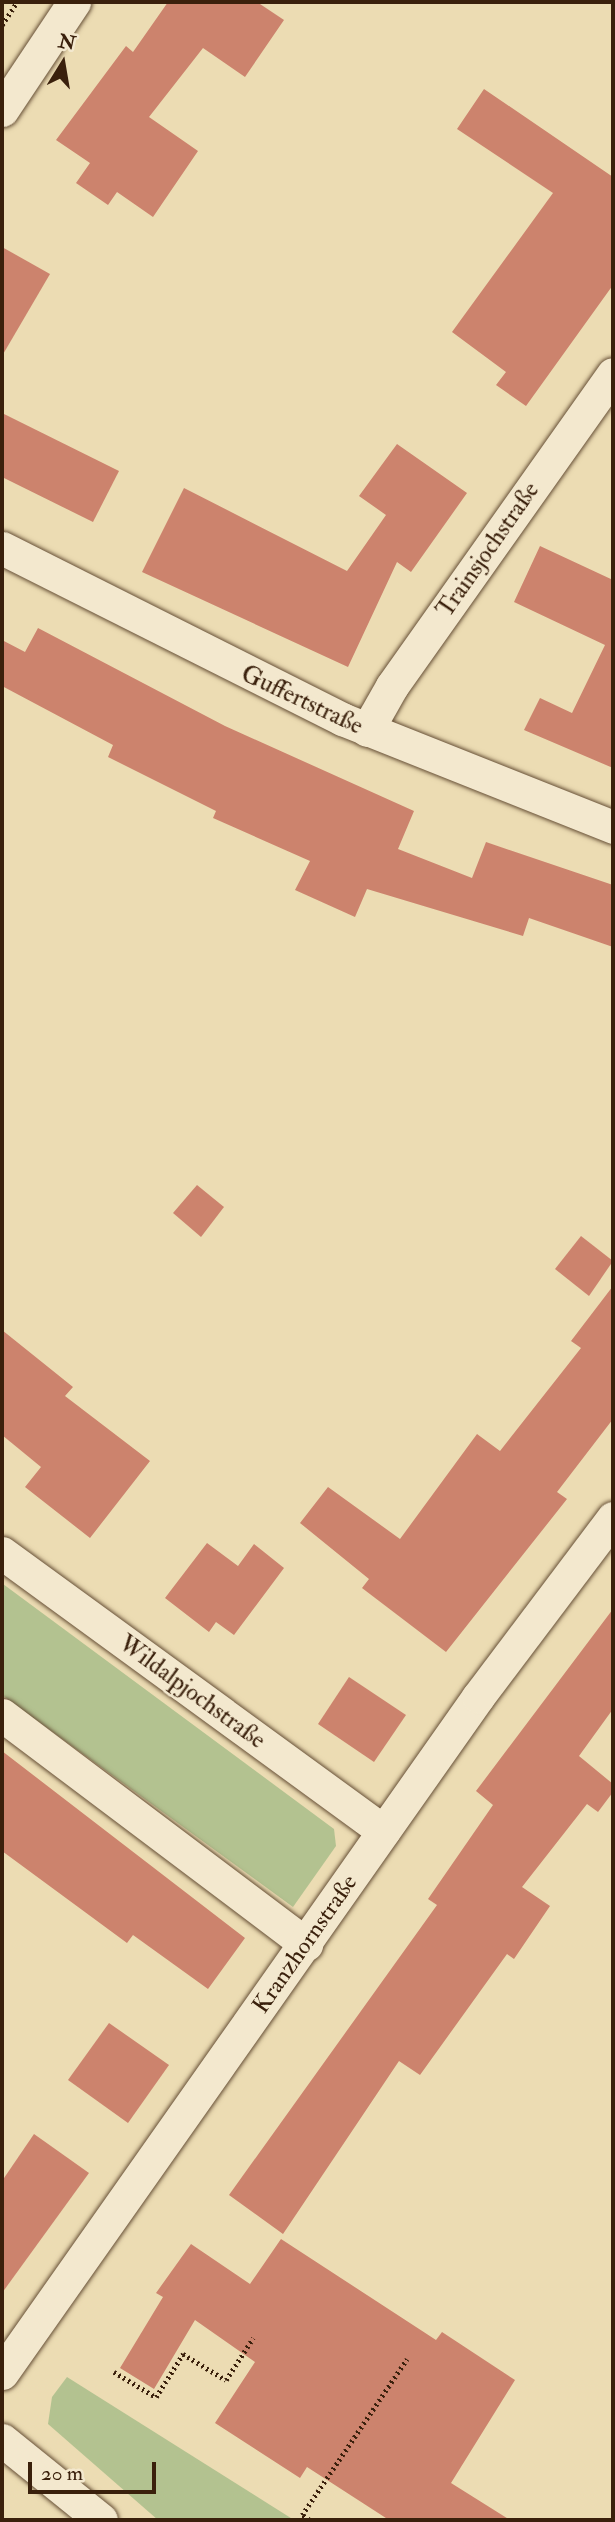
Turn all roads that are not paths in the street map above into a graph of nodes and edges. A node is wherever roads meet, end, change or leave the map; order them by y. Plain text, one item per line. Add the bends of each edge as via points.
1 (74, 2) edge
2 (2, 110) edge
3 (613, 374) edge
4 (2, 548) edge
5 (368, 730) junction
6 (613, 827) edge
7 (613, 1518) edge
8 (2, 1553) edge
9 (2, 1715) edge
10 (383, 1831) junction
11 (306, 1944) junction
12 (2, 2373) edge
13 (2, 2441) edge
14 (101, 2520) edge

1 - 2 street
3 - 5 street, Trainsjochstraße via 392,686
4 - 5 street, Guffertstraße
5 - 6 street, Guffertstraße
7 - 10 street, Kranzhornstraße
8 - 10 street, Wildalpjochstraße
9 - 11 street
10 - 11 street, Kranzhornstraße
11 - 12 street, Kranzhornstraße
13 - 14 street

